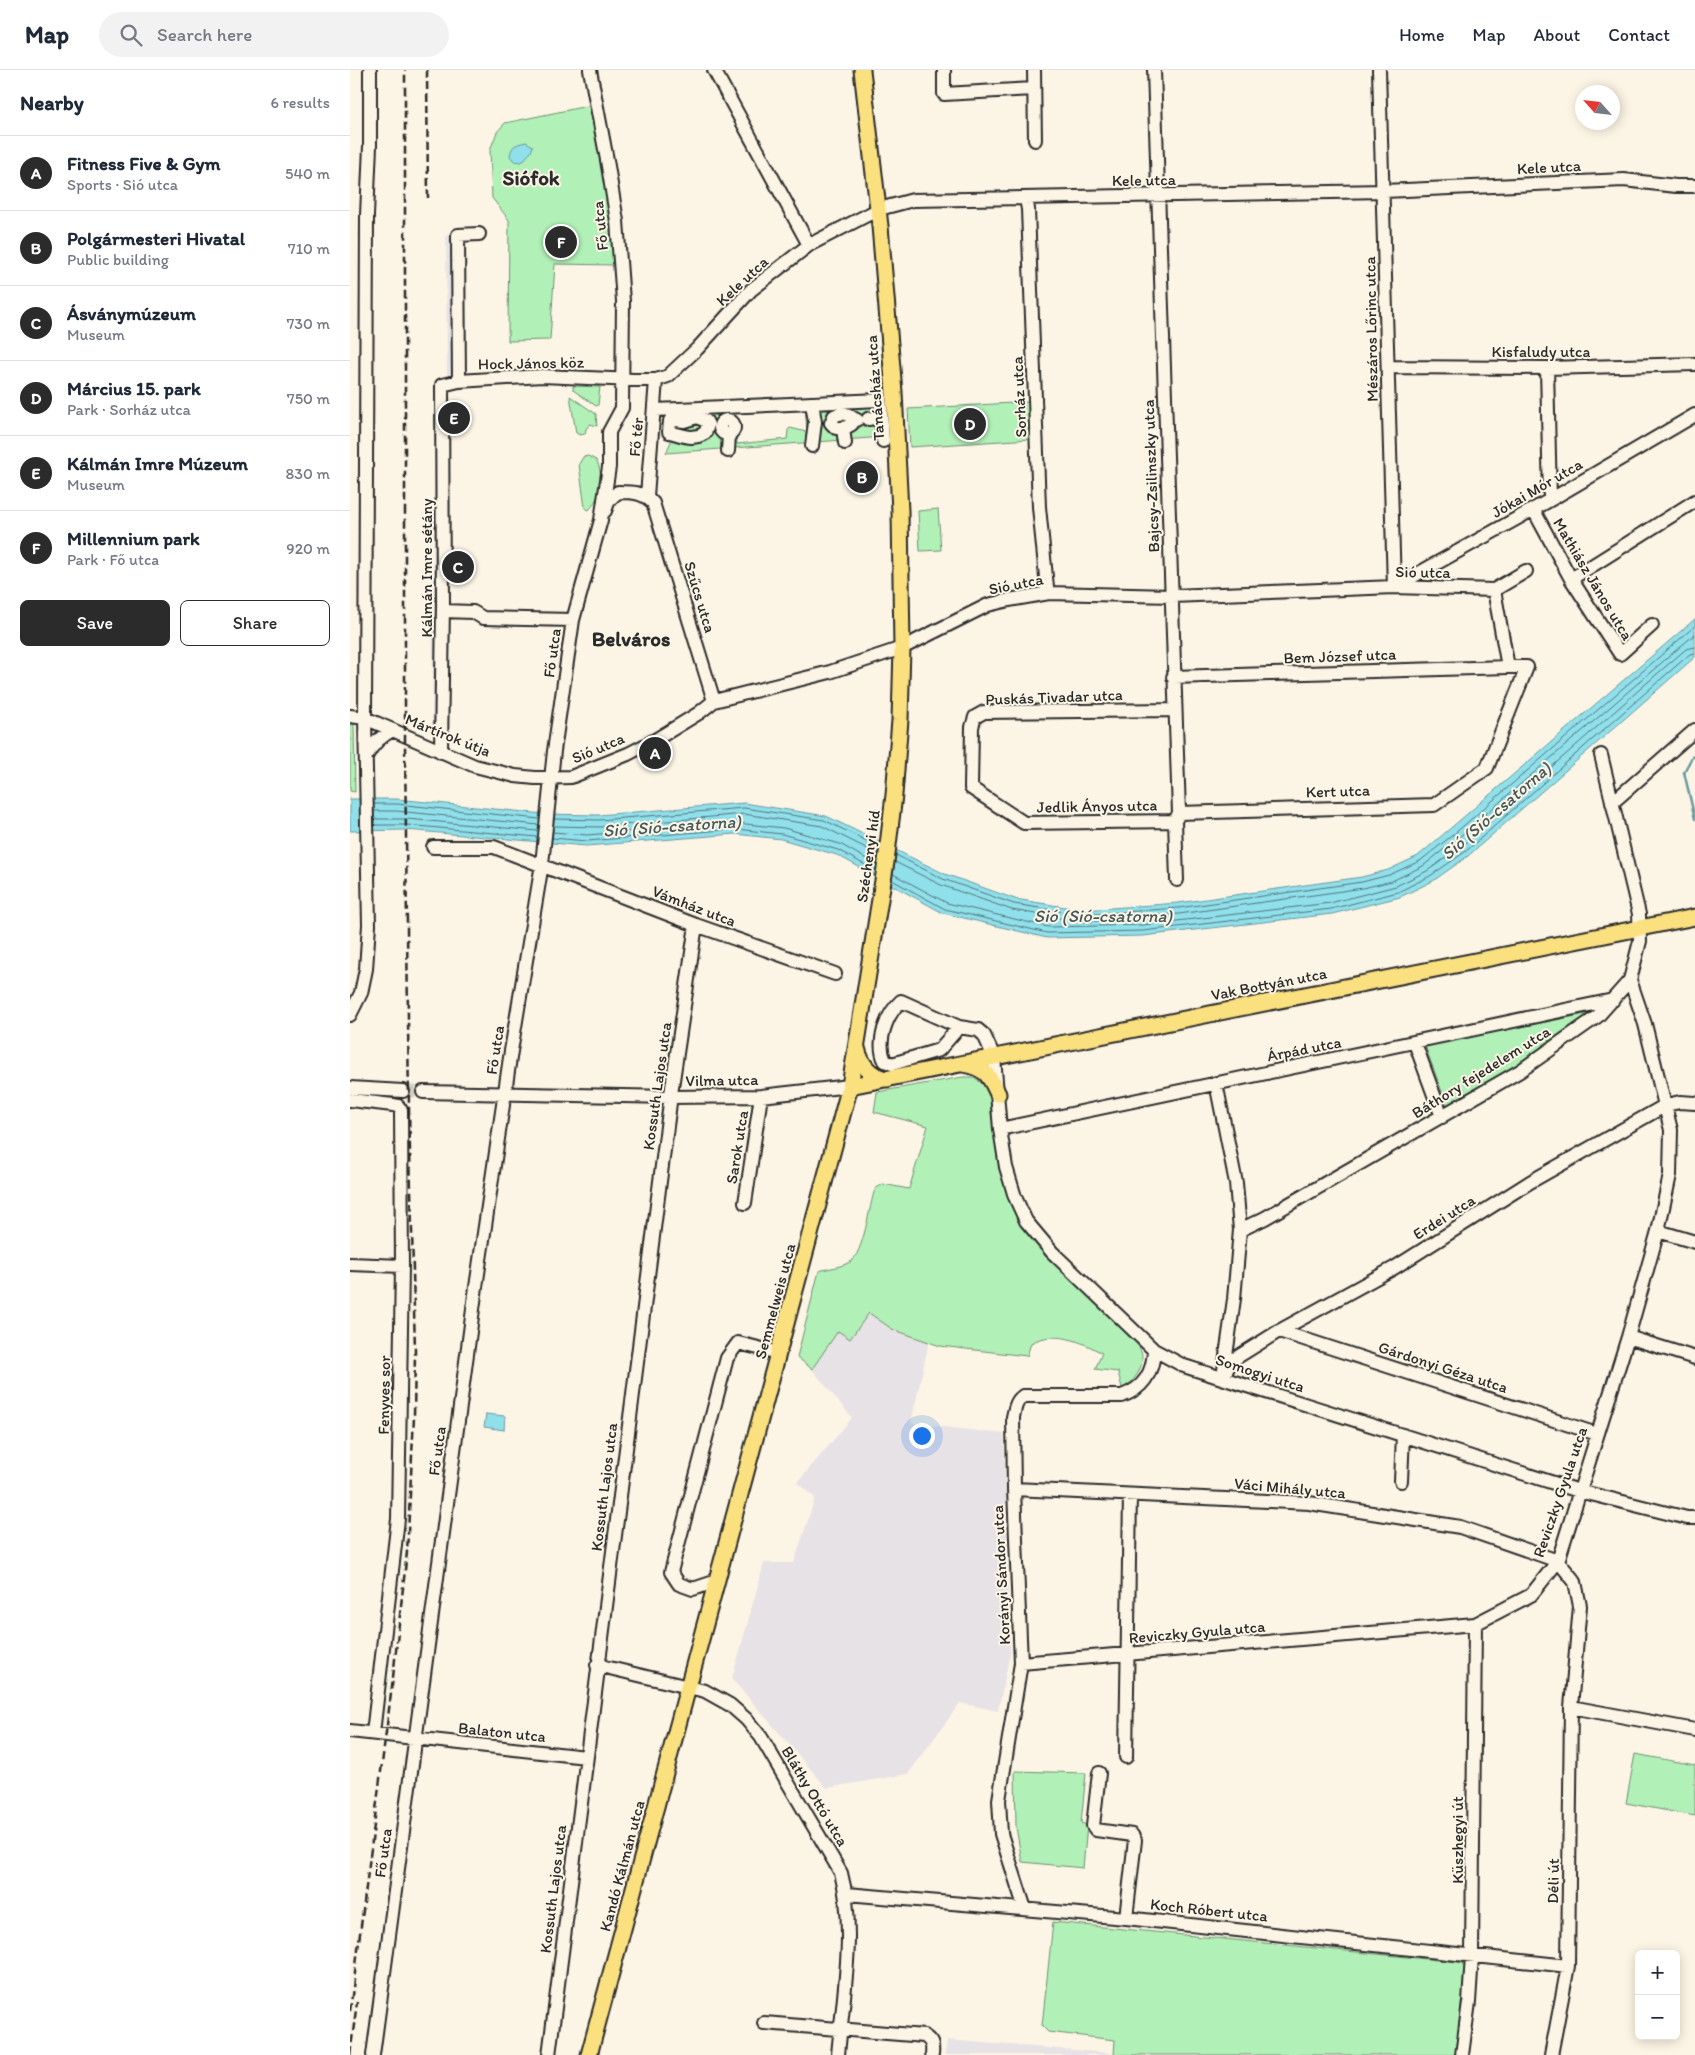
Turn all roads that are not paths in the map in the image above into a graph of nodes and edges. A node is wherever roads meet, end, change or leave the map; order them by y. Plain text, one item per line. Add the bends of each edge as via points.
1 (370, 70) edge
2 (590, 70) edge
3 (714, 70) edge
4 (862, 70) edge
5 (944, 70) edge
6 (1034, 70) edge
7 (1154, 70) edge
8 (1379, 70) edge
9 (1034, 90) junction
10 (1035, 140) dead end
11 (1695, 186) edge
12 (1384, 191) junction
13 (1158, 196) junction
14 (1026, 199) junction
15 (879, 209) junction
16 (479, 234) dead end
17 (809, 245) junction
18 (1695, 364) edge
19 (1388, 367) junction
20 (1547, 368) junction
21 (621, 380) junction
22 (656, 380) junction
23 (459, 381) junction
24 (442, 385) joint
25 (812, 403) junction
26 (723, 407) junction
27 (655, 410) junction
28 (702, 413) junction
29 (857, 415) junction
30 (1695, 415) edge
31 (883, 441) dead end
32 (844, 443) dead end
33 (812, 446) dead end
34 (728, 451) dead end
35 (650, 500) junction
36 (1550, 500) junction
37 (1695, 501) edge
38 (1533, 509) junction
39 (601, 520) junction
40 (1526, 572) dead end
41 (1418, 573) junction
42 (1571, 579) junction
43 (1394, 587) junction
44 (1409, 587) junction
45 (1494, 590) junction
46 (1049, 594) junction
47 (1172, 596) junction
48 (443, 611) junction
49 (573, 620) junction
50 (1652, 625) dead end
51 (902, 648) junction
52 (1508, 667) junction
53 (1173, 677) junction
54 (714, 701) junction
55 (1175, 710) junction
56 (350, 716) edge
57 (365, 718) junction
58 (393, 730) junction
59 (1695, 730) edge
60 (441, 752) junction
61 (367, 755) junction
62 (1601, 755) dead end
63 (551, 779) junction
64 (971, 788) joint
65 (894, 795) joint
66 (1612, 803) junction
67 (1177, 817) junction
68 (433, 847) dead end
69 (543, 859) junction
70 (1177, 880) dead end
71 (1695, 917) edge
72 (877, 922) joint
73 (696, 925) junction
74 (1639, 928) junction
75 (836, 974) dead end
76 (1630, 980) junction
77 (1614, 1000) junction
78 (350, 1015) edge
79 (959, 1027) junction
80 (1415, 1043) junction
81 (857, 1048) junction
82 (994, 1057) junction
83 (961, 1064) junction
84 (889, 1079) junction
85 (1216, 1083) junction
86 (850, 1086) junction
87 (353, 1090) edge
88 (403, 1091) tunnel mouth
89 (423, 1092) tunnel mouth
90 (998, 1094) junction
91 (504, 1095) junction
92 (761, 1096) junction
93 (671, 1097) junction
94 (350, 1100) edge
95 (1695, 1103) edge
96 (1666, 1105) junction
97 (1442, 1117) junction
98 (1000, 1129) junction
99 (745, 1203) dead end
100 (1240, 1230) junction
101 (1658, 1231) junction
102 (1695, 1242) edge
103 (350, 1264) edge
104 (402, 1266) junction
105 (1279, 1331) junction
106 (1628, 1338) junction
107 (1154, 1350) junction
108 (779, 1353) junction
109 (1695, 1358) edge
110 (1223, 1378) junction
111 (1597, 1434) junction
112 (1403, 1435) junction
113 (1401, 1480) dead end
114 (1014, 1490) junction
115 (1579, 1491) junction
116 (1130, 1495) junction
117 (1695, 1518) edge
118 (1558, 1561) junction
119 (717, 1580) junction
120 (1475, 1624) junction
121 (1128, 1654) junction
122 (1021, 1663) junction
123 (598, 1665) junction
124 (688, 1686) junction
125 (1571, 1706) junction
126 (1695, 1730) edge
127 (350, 1731) edge
128 (373, 1733) junction
129 (415, 1738) junction
130 (586, 1757) junction
131 (1126, 1757) dead end
132 (1099, 1773) dead end
133 (847, 1894) junction
134 (1025, 1909) junction
135 (1126, 1918) junction
136 (1472, 1956) junction
137 (1568, 1966) junction
138 (764, 2023) dead end
139 (840, 2028) junction
140 (373, 2055) edge
141 (549, 2055) edge
142 (589, 2055) edge
143 (838, 2055) edge
144 (932, 2055) edge
145 (1462, 2055) edge
146 (1551, 2055) edge

1 - 57 street
2 - 21 street, Fő utca via 617,222 623,301
3 - 17 street
4 - 15 main road, Tanácsház utca
5 - 9 street via 944,94
6 - 9 street
7 - 13 street, Bajcsy-Zsilinszky utca
8 - 12 street, Mészáros Lőrinc utca
9 - 10 street
11 - 12 street, Kele utca via 1624,180
12 - 13 street, Kele utca
12 - 19 street, Mészáros Lőrinc utca
13 - 14 street, Kele utca
13 - 47 street, Bajcsy-Zsilinszky utca
14 - 15 street, Kele utca via 914,200
14 - 46 street, Sorház utca via 1039,507
15 - 17 street, Kele utca
15 - 51 main road, Tanácsház utca via 896,430
16 - 23 street via 458,235
17 - 22 street, Kele utca via 751,290 668,376
18 - 20 street, Kisfaludy utca
19 - 20 street, Kisfaludy utca
19 - 43 street, Mészáros Lőrinc utca
20 - 36 street
21 - 22 street, Hock János köz
21 - 23 street, Hock János köz via 542,376
21 - 39 street, Fő utca via 622,408 609,432 609,467
22 - 27 street, Fő tér
23 - 24 street, Hock János köz
24 - 48 street, Kálmán Imre sétány
25 - 26 street
25 - 29 street
25 - 33 street via 815,422
26 - 28 street
26 - 34 street via 726,420 720,429 729,434
27 - 28 street
27 - 35 street, Fő tér
28 - 28 street via 708,425 698,438 669,432 670,421 684,422
29 - 29 street via 880,396
29 - 31 street
29 - 32 street via 834,416 831,423 836,428 843,428
30 - 36 street, Jókai Mór utca
35 - 39 street via 635,492 618,492 609,500
35 - 54 street, Szűcs utca
36 - 38 street, Jókai Mór utca
37 - 42 street
38 - 41 street, Jókai Mór utca
38 - 42 street, Mathiász János utca
39 - 49 street, Fő utca
40 - 45 street
41 - 43 street, Jókai Mór utca
41 - 44 street
42 - 50 street, Mathiász János utca via 1620,654
43 - 44 street, Sió utca
43 - 47 street, Sió utca
44 - 45 street, Sió utca
45 - 52 street
46 - 47 street, Sió utca
46 - 51 street, Sió utca via 988,605
47 - 53 street, Bajcsy-Zsilinszky utca
48 - 49 street via 473,612 483,618
48 - 60 street, Kálmán Imre sétány
49 - 63 street, Fő utca
51 - 54 street, Sió utca via 830,672
51 - 65 main road, Tanácsház utca
52 - 53 street, Bem József utca
52 - 67 street, Kert utca via 1527,667 1487,768 1434,805
53 - 55 street, Bajcsy-Zsilinszky utca
54 - 63 street, Sió utca via 628,754 576,776
55 - 64 street, Puskás Tivadar utca via 984,712 975,716 972,727
55 - 67 street, Bajcsy-Zsilinszky utca
56 - 57 street, Mártírok útja
57 - 58 street, Mártírok útja
57 - 61 street
58 - 60 street, Mártírok útja
58 - 61 street, Mártírok útja via 373,744
59 - 66 street
60 - 63 street, Mártírok útja via 475,766 515,776
61 - 78 street via 369,925 361,993
62 - 66 street, Báthory fejedelem utca
63 - 69 street, Fő utca
64 - 67 street, Jedlik Ányos utca via 1024,823
65 - 72 main road, Széchenyi híd
66 - 74 street, Báthory fejedelem utca via 1639,914
67 - 70 street, Bajcsy-Zsilinszky utca
68 - 69 street, Vámház utca via 494,847
69 - 73 street, Vámház utca
69 - 91 street, Fő utca
71 - 74 main road, Vak Bottyán utca
72 - 81 main road, Semmelweis utca
73 - 75 street, Vámház utca
73 - 93 street, Kossuth Lajos utca
74 - 76 street, Báthory fejedelem utca via 1640,941
74 - 82 main road, Vak Bottyán utca
76 - 77 street, Báthory fejedelem utca
76 - 96 street, Reviczky Gyula utca
77 - 80 street, Árpád utca
77 - 97 street, Báthory fejedelem utca via 1598,1016 1520,1071
79 - 79 street, Somogyi utca via 939,1050 892,1064 885,1061 881,1053 887,1019 901,1001
79 - 82 street, Somogyi utca via 978,1030 984,1035
80 - 85 street, Árpád utca
80 - 97 street
81 - 84 main road via 865,1068 876,1076
81 - 86 main road, Semmelweis utca
82 - 83 main road, Vak Bottyán utca
82 - 90 street, Somogyi utca
83 - 84 main road, Vak Bottyán utca
83 - 90 main road via 976,1067 990,1076
84 - 86 main road, Vak Bottyán utca
85 - 98 street, Árpád utca
85 - 100 street via 1236,1183
86 - 92 street, Vilma utca
86 - 108 main road, Semmelweis utca
87 - 88 street
89 - 91 street, Vilma utca
90 - 98 street, Somogyi utca
91 - 93 street, Vilma utca
91 - 129 street, Fő utca
92 - 93 street, Vilma utca
92 - 99 street, Sarok utca
93 - 123 street, Kossuth Lajos utca
94 - 104 street, Fenyves sor via 393,1105 401,1110
95 - 96 street, Erdei utca
96 - 101 street, Reviczky Gyula utca via 1671,1130 1670,1175
96 - 105 street, Erdei utca via 1530,1182 1394,1268
97 - 100 street, Báthory fejedelem utca
98 - 107 street, Somogyi utca via 1006,1167 1026,1221 1052,1252
100 - 110 street
101 - 102 street
101 - 106 street, Reviczky Gyula utca
103 - 104 street
104 - 128 street, Fenyves sor via 398,1519
105 - 110 street, Erdei utca via 1231,1361
105 - 111 street, Gárdonyi Géza utca
106 - 109 street
106 - 111 street, Reviczky Gyula utca
107 - 110 street, Somogyi utca via 1184,1366
107 - 114 street, Korányi Sándor utca via 1154,1365 1143,1382 1135,1391 1122,1396 1023,1396 1018,1400 1013,1417
108 - 119 main road, Semmelweis utca
108 - 119 street via 738,1343 727,1358 671,1572 679,1584 693,1589
110 - 112 street, Somogyi utca
111 - 115 street, Reviczky Gyula utca
112 - 113 street
112 - 115 street, Somogyi utca
114 - 116 street, Váci Mihály utca
114 - 122 street, Korányi Sándor utca
115 - 117 street, Somogyi utca
115 - 118 street, Reviczky Gyula utca
116 - 118 street, Váci Mihály utca via 1309,1503 1460,1527
116 - 121 street
118 - 120 street, Reviczky Gyula utca via 1531,1595
118 - 125 street, Déli út via 1575,1582 1580,1606
119 - 124 main road, Semmelweis utca
120 - 121 street, Reviczky Gyula utca
120 - 136 street, Küszhegyi út
121 - 122 street, Reviczky Gyula utca
121 - 131 street
122 - 134 street, Korányi Sándor utca via 999,1800 1001,1834
123 - 124 street, Bláthy Ottó utca
123 - 130 street, Kossuth Lajos utca
124 - 133 street, Bláthy Ottó utca via 705,1690 730,1705 761,1738 841,1873
124 - 142 main road, Kandó Kálmán utca
125 - 126 street
125 - 137 street, Déli út
127 - 128 street, Balaton utca
128 - 129 street, Balaton utca
129 - 130 street, Balaton utca
129 - 140 street, Fő utca
130 - 141 street, Kossuth Lajos utca
132 - 135 street via 1093,1826 1096,1830 1132,1836 1136,1840
133 - 134 street, Koch Róbert utca
133 - 139 street, Bláthy Ottó utca via 849,1925
134 - 135 street, Koch Róbert utca
135 - 136 street, Koch Róbert utca
136 - 137 street, Koch Róbert utca
136 - 145 street, Küszhegyi út
137 - 146 street, Déli út
138 - 139 street
139 - 143 street, Bláthy Ottó utca
139 - 144 street via 924,2036 933,2047

